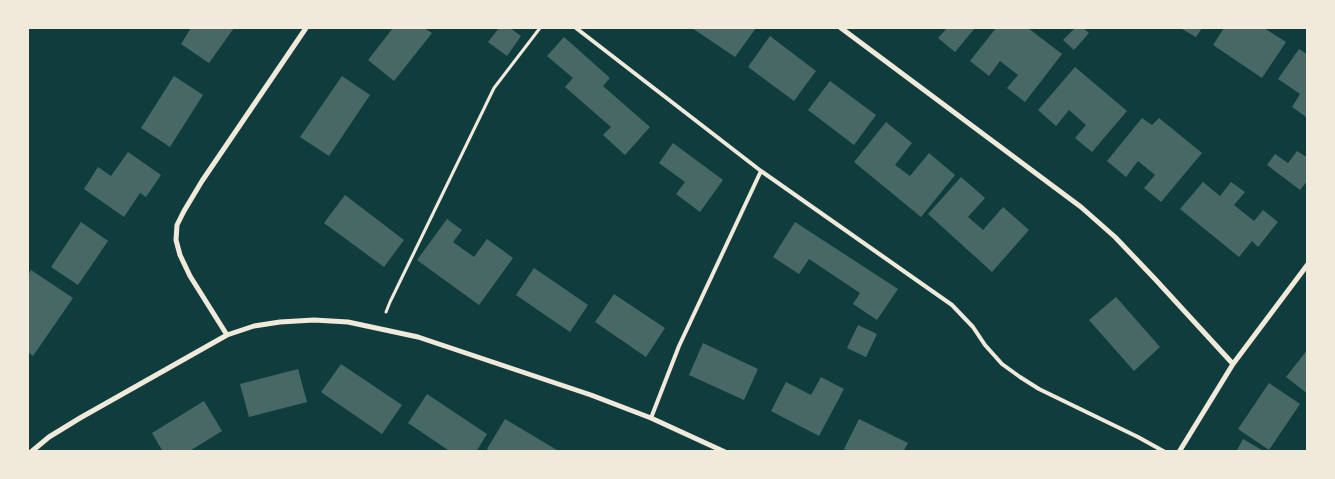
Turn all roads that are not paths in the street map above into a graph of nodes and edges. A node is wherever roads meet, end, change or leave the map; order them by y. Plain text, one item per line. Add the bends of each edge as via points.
1 (306, 28) edge
2 (576, 28) edge
3 (841, 28) edge
4 (760, 171) junction
5 (1308, 264) edge
6 (227, 335) junction
7 (1233, 364) junction
8 (651, 418) junction
9 (31, 452) edge
10 (725, 452) edge
11 (1165, 452) edge
12 (1179, 452) edge

1 - 6 street via 202,181 177,226 180,255
2 - 4 lane
3 - 7 street via 1081,207 1115,237
4 - 8 lane via 679,346
4 - 11 lane via 952,305 1002,364 1020,377
5 - 7 street
6 - 8 street via 280,322 348,322 418,337
6 - 9 street via 80,418
7 - 12 street
8 - 10 street

